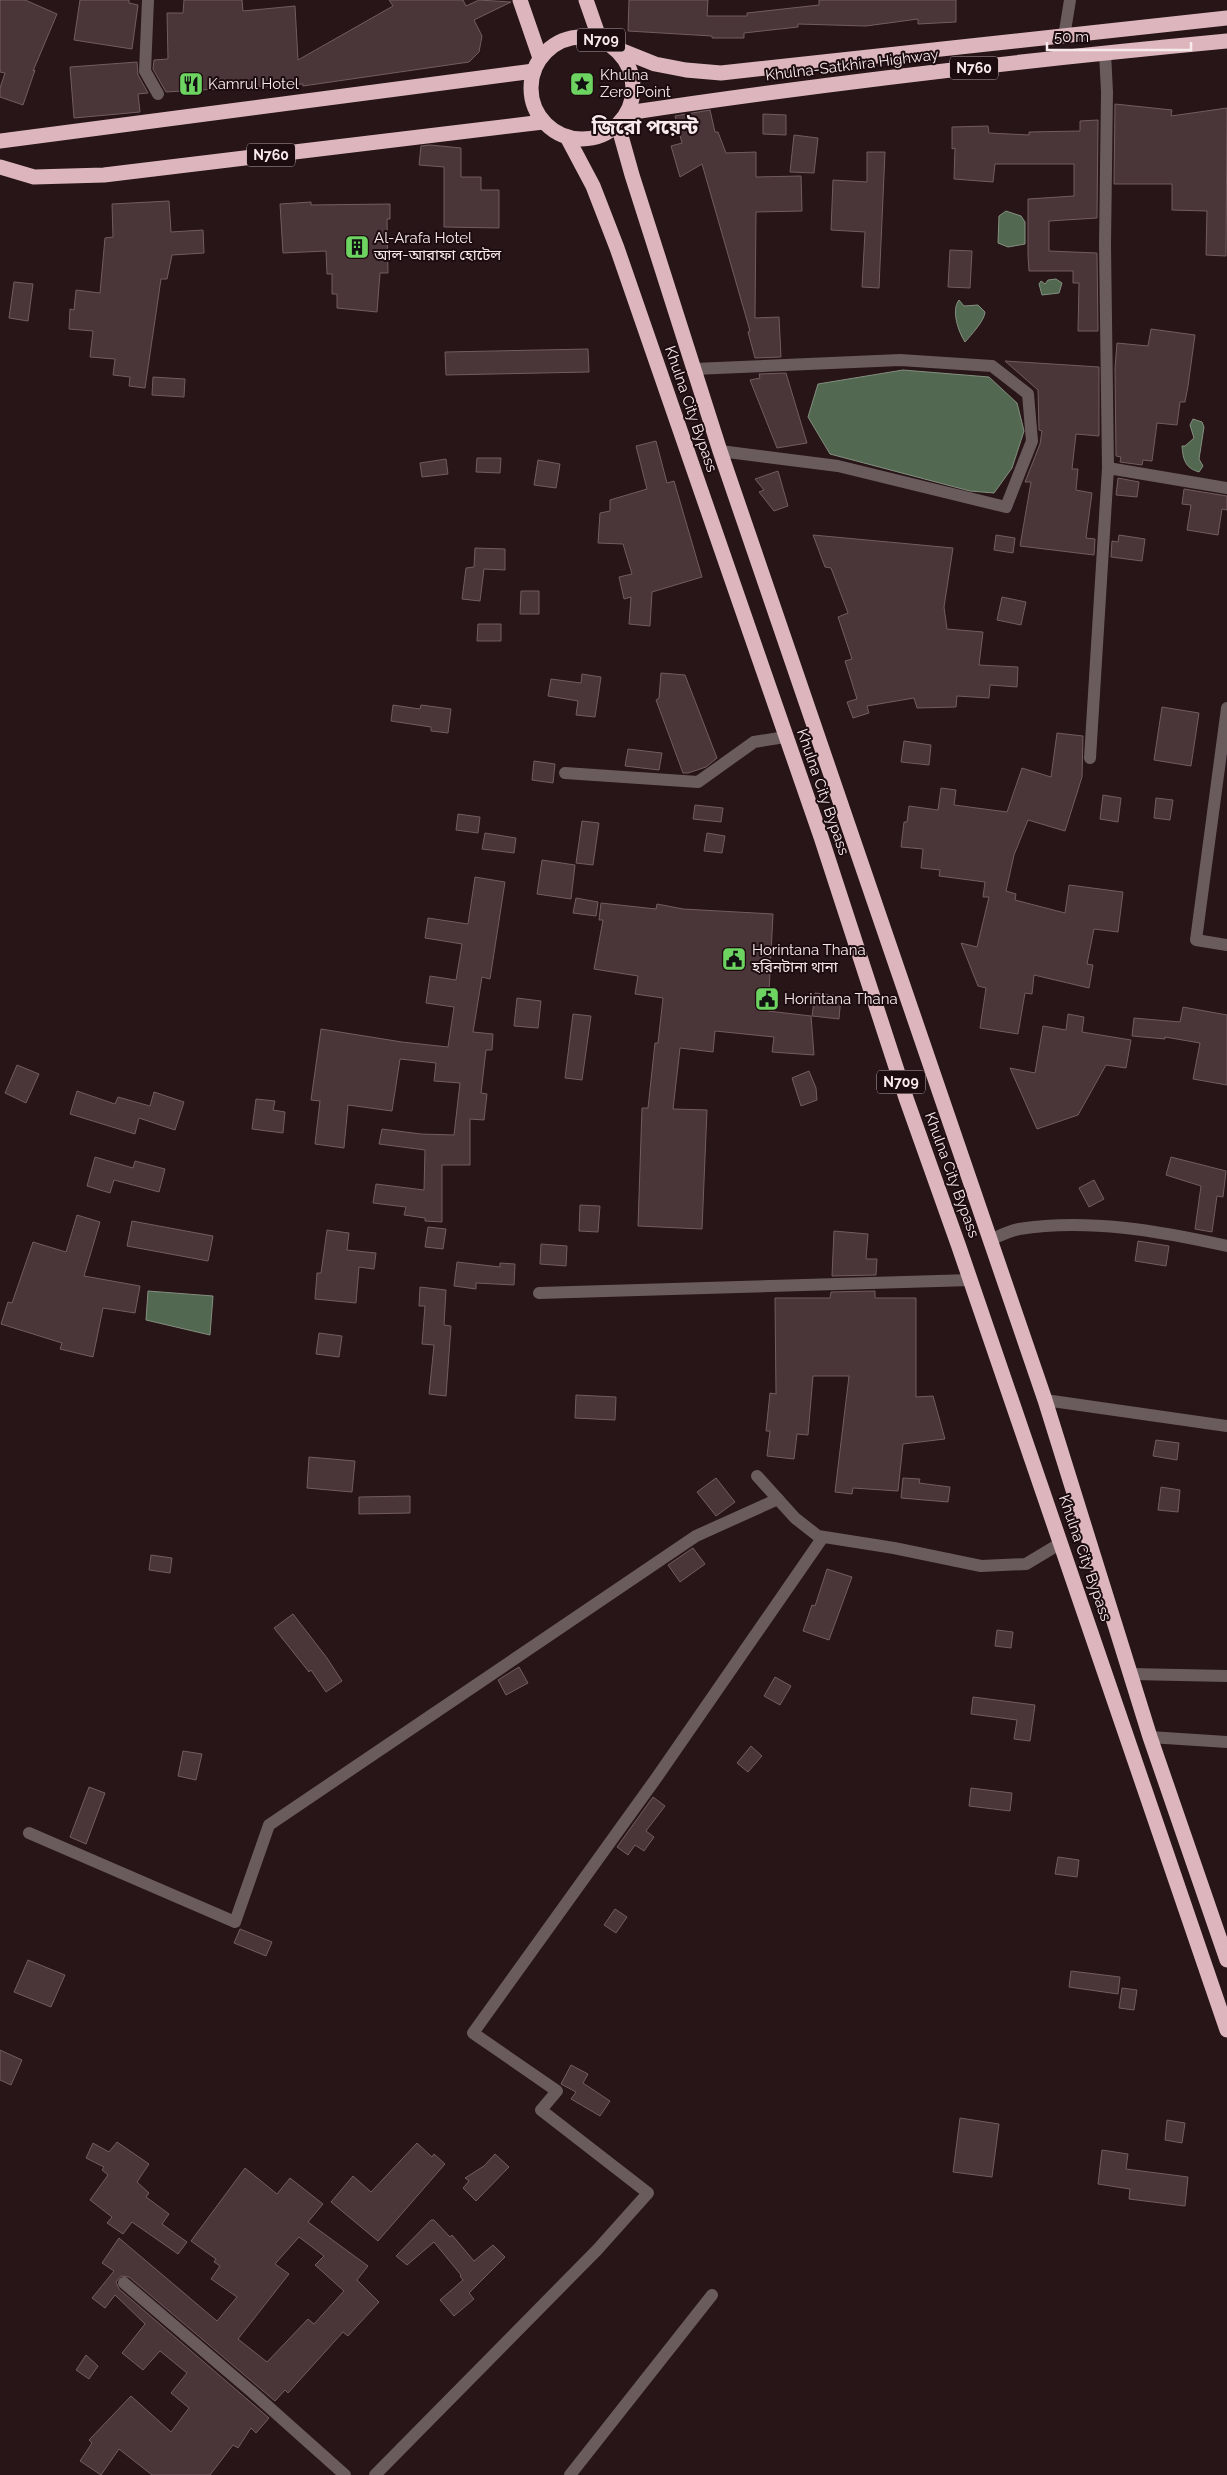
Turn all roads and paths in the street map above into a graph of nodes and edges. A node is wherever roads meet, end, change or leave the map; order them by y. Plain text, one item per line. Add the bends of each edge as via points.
1 (148, 0) edge
2 (520, 0) edge
3 (586, 0) edge
4 (1070, 0) edge
5 (1227, 18) edge
6 (1064, 37) junction
7 (600, 40) junction
8 (1227, 41) edge
9 (615, 48) junction
10 (1105, 53) junction
11 (537, 64) junction
12 (158, 94) dead end
13 (622, 119) junction
14 (543, 122) junction
15 (568, 137) junction
16 (0, 141) edge
17 (0, 166) edge
18 (694, 369) junction
19 (720, 451) junction
20 (1108, 468) junction
21 (1227, 488) edge
22 (1227, 708) edge
23 (785, 737) junction
24 (1090, 758) dead end
25 (565, 773) dead end
26 (1227, 945) edge
27 (990, 1240) junction
28 (1227, 1246) edge
29 (971, 1280) junction
30 (539, 1293) dead end
31 (1045, 1400) junction
32 (1227, 1426) edge
33 (757, 1476) dead end
34 (778, 1499) junction
35 (823, 1537) junction
36 (1061, 1543) junction
37 (1131, 1674) junction
38 (1227, 1676) edge
39 (1150, 1737) junction
40 (1227, 1742) edge
41 (30, 1833) dead end
42 (1227, 1960) edge
43 (1227, 2030) edge
44 (124, 2283) dead end
45 (712, 2295) dead end
46 (345, 2475) edge
47 (375, 2475) edge
48 (570, 2475) edge

1 - 12 street via 145,71
2 - 11 highway
3 - 7 highway, N709
4 - 6 street
5 - 6 highway, N760
6 - 9 highway, N760 via 721,73 655,64
7 - 9 highway, N709
7 - 11 highway, N709 via 586,37 565,40 547,50
8 - 10 highway, Khulna-Satkhira Highway / N760
9 - 13 highway, N709 via 625,59 634,86 632,100
10 - 13 highway, Khulna-Satkhira Highway / N760 via 721,99
10 - 20 street
11 - 14 highway via 531,92
11 - 16 highway
13 - 15 highway via 600,136 588,139
13 - 18 highway, Khulna City Bypass / N709 via 632,175
14 - 15 highway
14 - 17 highway, N760 via 104,175 34,177
15 - 23 highway, Khulna City Bypass / N709 via 593,186 617,248
18 - 19 highway, Khulna City Bypass / N709
18 - 19 street via 900,360 983,365 992,366 1028,394 1032,441 1006,507 838,466
19 - 27 highway, Khulna City Bypass / N709
20 - 21 street
20 - 24 street
22 - 26 street via 1196,940
23 - 25 street via 754,742 698,782
23 - 29 highway, Khulna City Bypass / N709 via 906,1098
27 - 28 street via 1017,1229 1088,1224 1186,1236
27 - 31 highway, Khulna City Bypass / N709
29 - 30 street
29 - 36 highway, Khulna City Bypass / N709
31 - 32 street
31 - 37 highway, Khulna City Bypass / N709
33 - 34 street
34 - 35 street via 795,1518
34 - 41 street via 696,1536 269,1825 235,1922
35 - 36 street via 981,1566 1026,1564
35 - 47 street via 657,1777 473,2033 557,2091 541,2110 648,2193 597,2250
36 - 43 highway, Khulna City Bypass / N709
37 - 38 street
37 - 39 highway, Khulna City Bypass / N709
39 - 40 street
39 - 42 highway, Khulna City Bypass / N709
44 - 46 street
45 - 48 street

